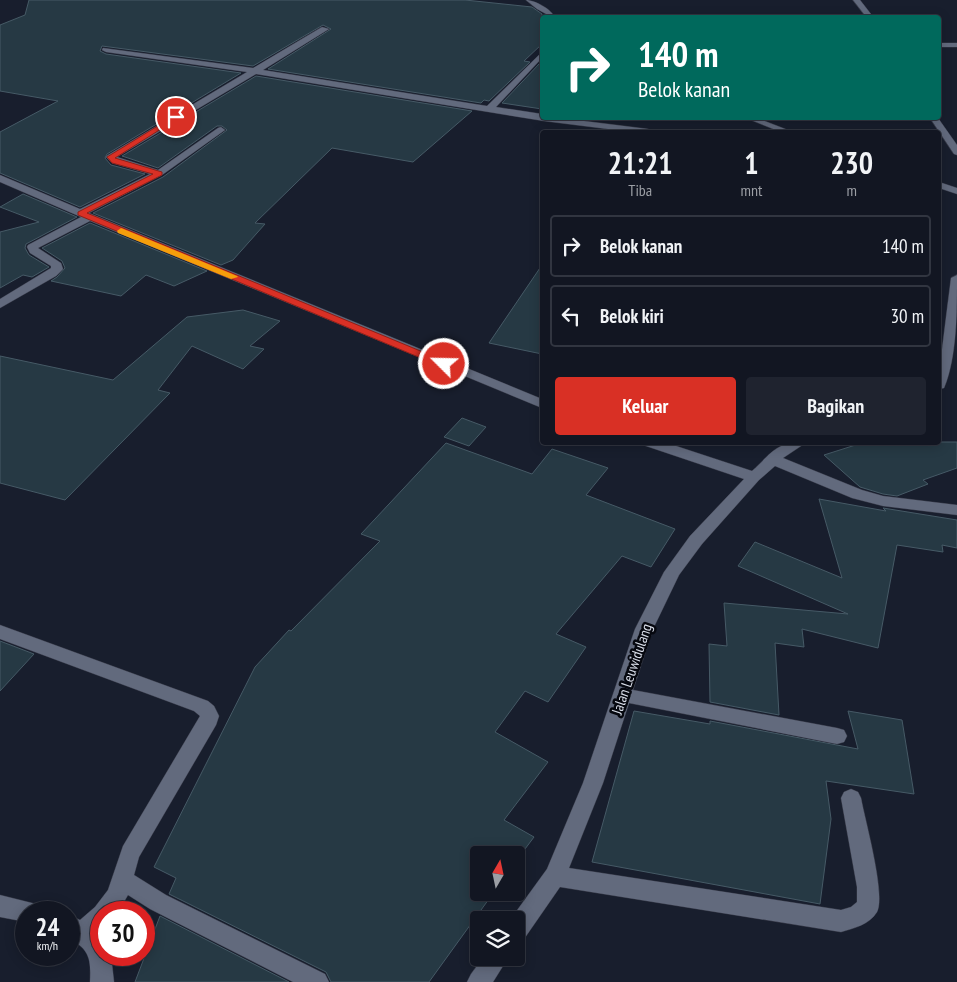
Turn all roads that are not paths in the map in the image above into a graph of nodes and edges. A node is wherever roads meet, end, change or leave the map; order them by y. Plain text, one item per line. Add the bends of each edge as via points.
1 (529, 0) edge
2 (856, 0) edge
3 (551, 15) edge
4 (868, 15) edge
5 (325, 29) dead end
6 (941, 45) edge
7 (957, 45) edge
8 (106, 50) dead end
9 (540, 56) edge
10 (253, 71) junction
11 (489, 109) junction
12 (540, 117) edge
13 (564, 120) edge
14 (755, 120) edge
15 (935, 120) edge
16 (220, 130) dead end
17 (634, 130) edge
18 (783, 130) edge
19 (954, 151) edge
20 (160, 173) junction
21 (0, 178) edge
22 (941, 187) edge
23 (957, 191) edge
24 (85, 215) junction
25 (957, 278) edge
26 (0, 304) edge
27 (941, 382) edge
28 (540, 403) edge
29 (657, 445) edge
30 (794, 445) edge
31 (772, 459) junction
32 (754, 477) junction
33 (957, 510) edge
34 (1, 634) edge
35 (623, 695) junction
36 (837, 736) dead end
37 (851, 798) dead end
38 (555, 876) junction
39 (123, 880) junction
40 (110, 901) edge
41 (0, 906) edge
42 (15, 909) edge
43 (525, 918) edge
44 (102, 966) edge
45 (491, 966) edge
46 (102, 982) edge
47 (317, 982) edge
48 (479, 982) edge

1 - 3 street
2 - 4 street
5 - 10 street
6 - 7 street
8 - 10 street
9 - 11 street
10 - 11 street
10 - 20 street via 111,157 114,161
11 - 12 street
13 - 17 street
14 - 18 street
15 - 19 street
16 - 20 street
20 - 24 street
21 - 24 street
22 - 23 street
24 - 26 street via 32,247 57,265 57,269
24 - 28 street
25 - 27 street via 947,370
29 - 32 street
30 - 31 street, Jalan Leuwidulang
31 - 32 street, Jalan Leuwidulang
31 - 33 street via 857,494
32 - 35 street, Jalan Leuwidulang via 696,540 672,572 644,629
34 - 39 street via 202,706 210,716 208,725 130,853
35 - 36 street
35 - 38 street, Jalan Leuwidulang
37 - 38 street via 868,888 868,906 858,916 841,920
38 - 43 street, Jalan Leuwidulang
39 - 40 street via 121,889
39 - 47 street via 158,902
41 - 42 street
44 - 46 street
45 - 48 street

